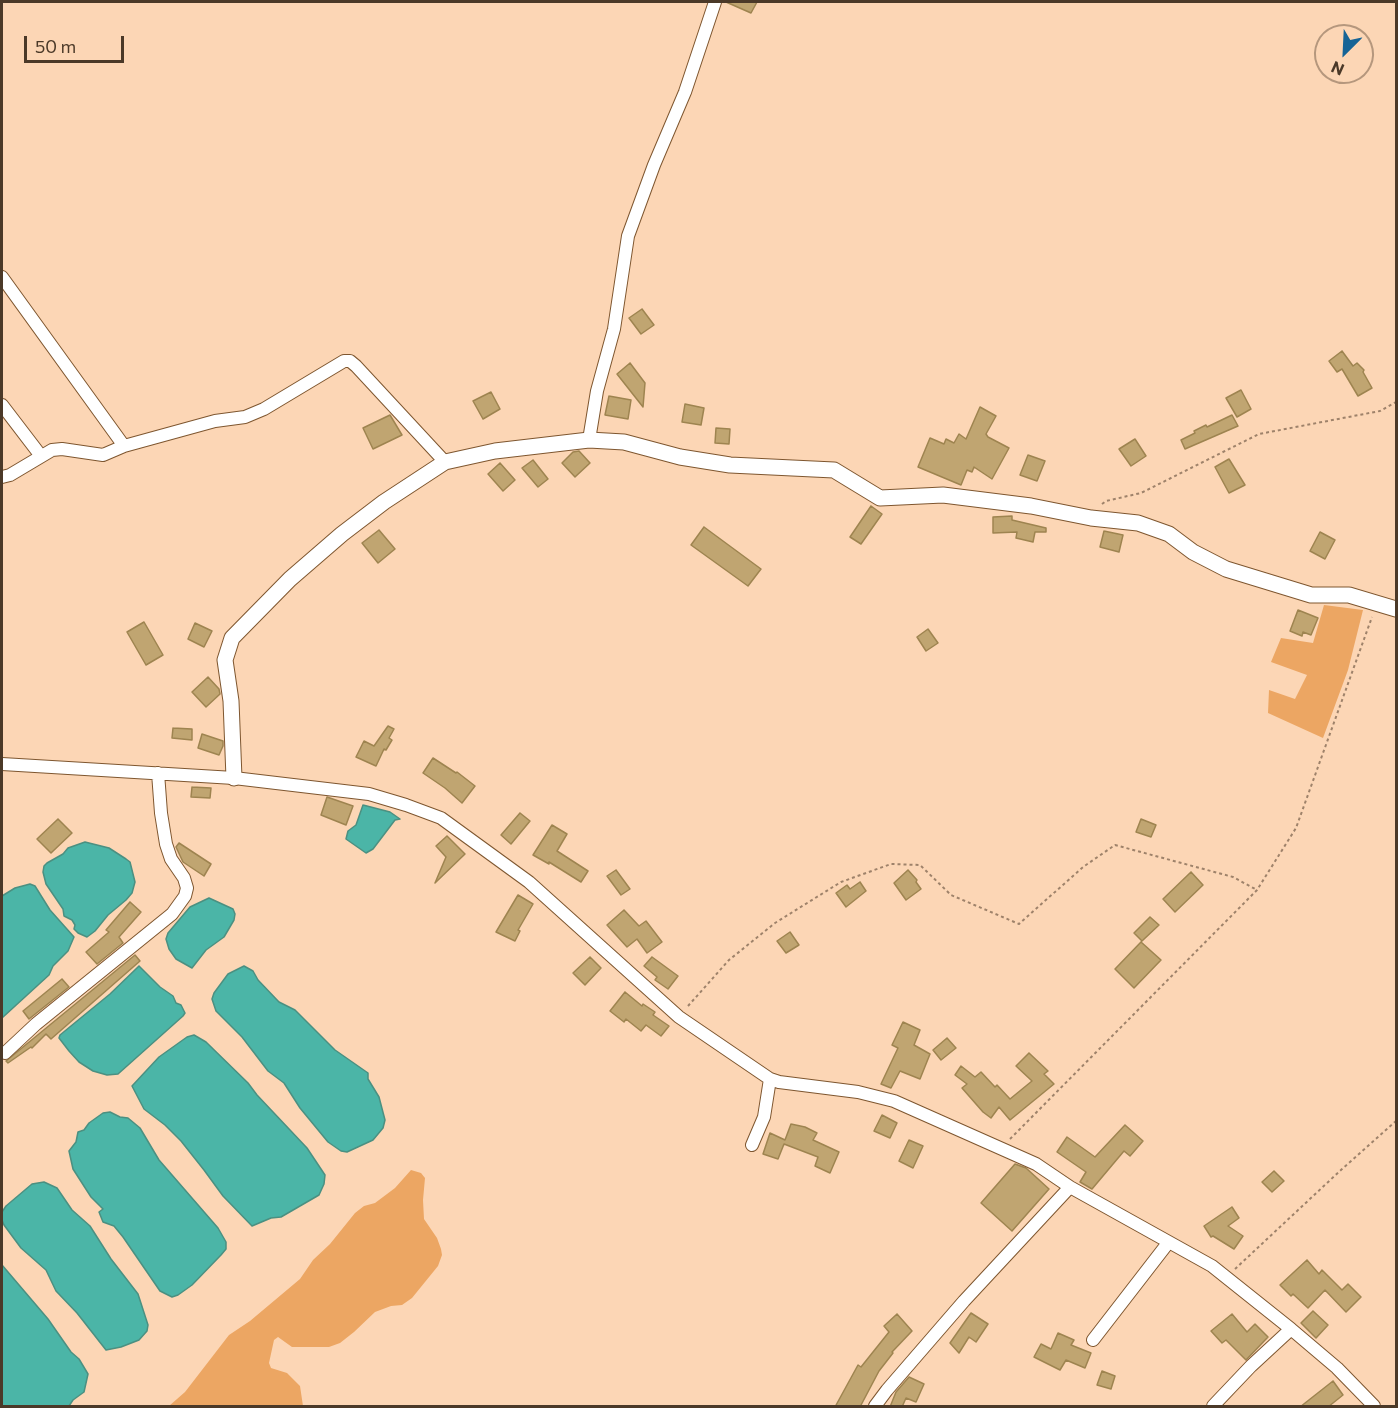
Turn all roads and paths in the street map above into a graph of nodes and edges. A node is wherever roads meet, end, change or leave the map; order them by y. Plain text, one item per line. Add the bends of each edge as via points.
1 (715, 2) edge
2 (2, 277) edge
3 (1396, 402) edge
4 (2, 405) edge
5 (589, 440) junction
6 (124, 446) junction
7 (41, 456) junction
8 (445, 462) junction
9 (2, 477) edge
10 (1091, 518) junction
11 (1377, 603) junction
12 (1396, 609) edge
13 (2, 764) edge
14 (158, 773) junction
15 (234, 778) junction
16 (1257, 890) junction
17 (679, 1017) junction
18 (5, 1053) dead end
19 (770, 1079) junction
20 (1396, 1121) edge
21 (752, 1145) dead end
22 (1000, 1148) junction
23 (1070, 1187) junction
24 (1168, 1243) junction
25 (1227, 1278) junction
26 (1292, 1329) junction
27 (1093, 1340) dead end
28 (875, 1407) edge
29 (1213, 1407) edge
30 (1374, 1407) edge

1 - 5 street via 685,92 628,236 614,329
2 - 6 street
3 - 10 path via 1380,411 1259,434 1141,493 1106,501
4 - 7 street
5 - 8 street via 495,451
5 - 10 street via 624,442 730,465 834,470 880,498 943,495
6 - 7 street via 103,454 62,449
6 - 8 street via 215,421 245,417 350,361
7 - 9 street
8 - 15 street via 342,534 290,579 232,638 225,660
10 - 11 street via 1138,523 1169,534 1226,569 1311,595 1349,595
11 - 12 street
11 - 16 path via 1296,828
13 - 14 street
14 - 15 street
14 - 18 street via 166,844 184,878 185,896 172,914
15 - 17 street via 369,795 441,818 529,882
16 - 17 path via 1233,877 1115,845 1083,867 1019,924 951,895 920,865 891,864 841,882 775,923 729,960
16 - 22 path
17 - 19 street
19 - 21 street via 764,1117
19 - 22 street via 894,1101
20 - 25 path
22 - 23 street via 1036,1164
23 - 24 street
23 - 28 street via 964,1301
24 - 25 street
24 - 27 street
25 - 26 street
26 - 29 street
26 - 30 street

